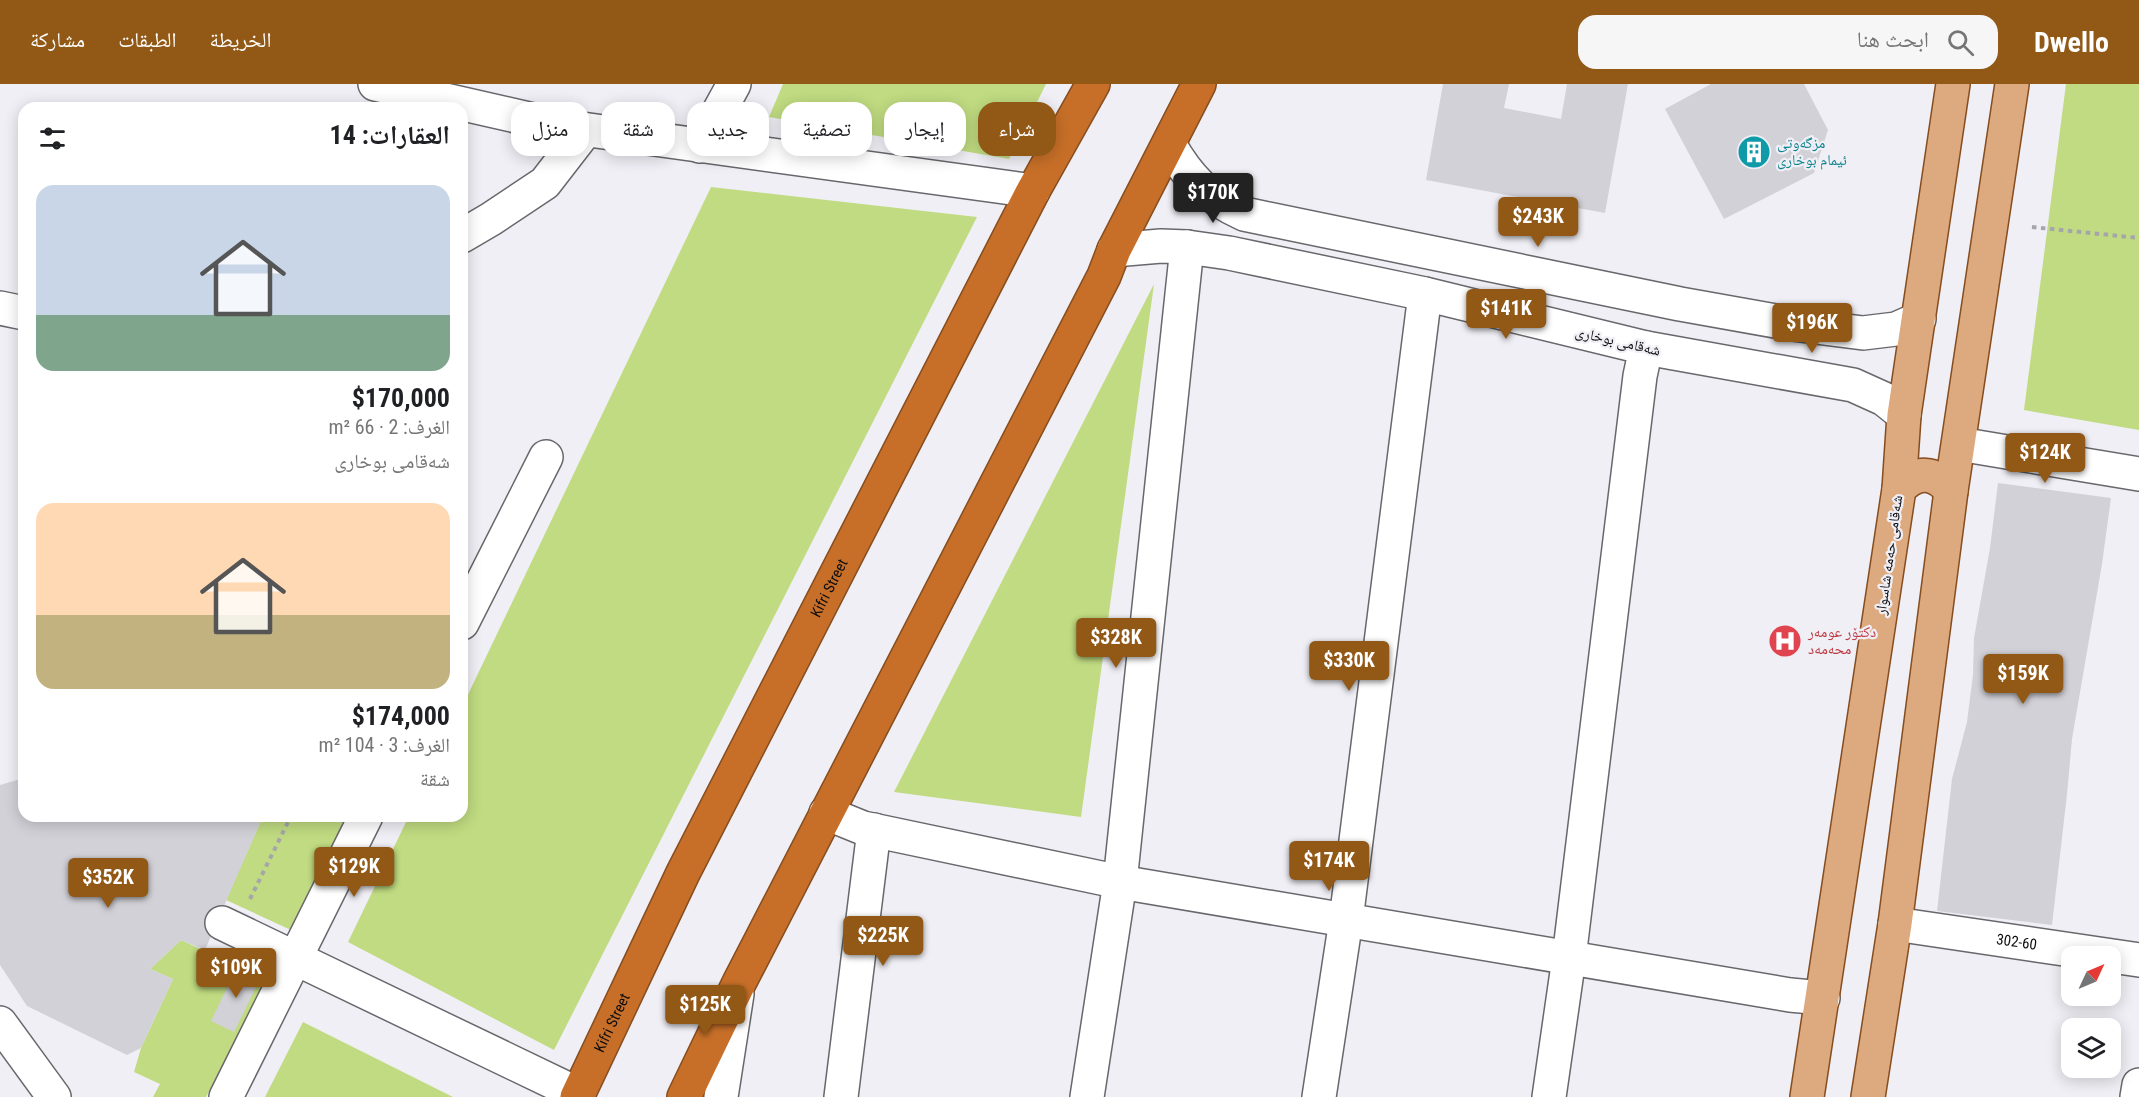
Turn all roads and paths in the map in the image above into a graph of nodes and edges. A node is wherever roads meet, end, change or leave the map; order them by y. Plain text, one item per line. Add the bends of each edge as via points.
1 (375, 84) edge
2 (734, 84) edge
3 (1093, 84) edge
4 (1199, 84) edge
5 (1953, 84) edge
6 (2012, 84) edge
7 (454, 102) edge
8 (724, 102) edge
9 (468, 105) edge
10 (511, 115) edge
11 (589, 130) edge
12 (687, 144) edge
13 (1169, 144) junction
14 (769, 155) edge
15 (566, 156) edge
16 (1032, 191) junction
17 (1244, 214) junction
18 (2032, 227) dead end
19 (468, 232) edge
20 (2139, 238) edge
21 (1187, 247) junction
22 (1114, 250) junction
23 (1229, 253) junction
24 (1425, 294) junction
25 (0, 308) edge
26 (18, 312) edge
27 (1919, 319) junction
28 (1792, 324) junction
29 (1646, 348) junction
30 (1782, 373) junction
31 (1904, 415) junction
32 (1959, 444) junction
33 (546, 457) dead end
34 (2139, 474) edge
35 (1899, 489) junction
36 (1951, 491) junction
37 (468, 611) edge
38 (826, 813) junction
39 (288, 822) edge
40 (363, 822) edge
41 (874, 830) junction
42 (1120, 882) junction
43 (1346, 920) junction
44 (1895, 924) junction
45 (228, 926) joint
46 (297, 958) junction
47 (1569, 958) junction
48 (2139, 960) edge
49 (739, 984) junction
50 (1823, 998) junction
51 (0, 1023) edge
52 (2139, 1085) edge
53 (578, 1095) edge
54 (54, 1097) edge
55 (226, 1097) edge
56 (684, 1097) edge
57 (721, 1097) edge
58 (842, 1097) edge
59 (1087, 1097) edge
60 (1319, 1097) edge
61 (1549, 1097) edge
62 (1807, 1097) edge
63 (1868, 1097) edge
64 (2137, 1097) edge

1 - 7 street
2 - 8 street
3 - 16 highway, Kifri Street
4 - 13 highway
5 - 27 main road, شەقامی حەمە شاسوار
6 - 32 main road
9 - 10 street
11 - 12 street
13 - 17 street via 1194,182 1225,206
13 - 22 highway
14 - 16 street
15 - 19 street via 545,183
16 - 53 highway, Kifri Street via 683,873
17 - 23 street
17 - 28 street
18 - 20 path
21 - 22 street, شەقامی بوخاری
21 - 23 street, شەقامی بوخاری
21 - 42 street
22 - 38 highway
23 - 24 street, شەقامی بوخاری
24 - 29 street, شەقامی بوخاری
24 - 43 street
25 - 26 street
27 - 28 street via 1896,329 1863,333
27 - 31 main road, شەقامی حەمە شاسوار
28 - 30 street
29 - 30 street, شەقامی بوخاری
29 - 47 street
30 - 31 street, شەقامی بوخاری via 1853,385 1884,399
31 - 35 main road, شەقامی حەمە شاسوار
32 - 34 street
32 - 36 main road
33 - 37 street
35 - 36 main road via 1908,480 1925,475 1943,481
35 - 50 main road, شەقامی حەمە شاسوار
36 - 44 main road
38 - 41 street
38 - 49 highway
39 - 45 path
40 - 46 street
41 - 42 street
41 - 58 street
42 - 43 street
42 - 59 street
43 - 47 street
43 - 60 street
44 - 48 street, 302-60
44 - 63 main road
45 - 46 street
46 - 53 street
46 - 55 street
47 - 50 street
47 - 61 street
49 - 56 highway
49 - 57 street
50 - 62 main road, شەقامی حەمە شاسوار
51 - 54 street
52 - 64 street

